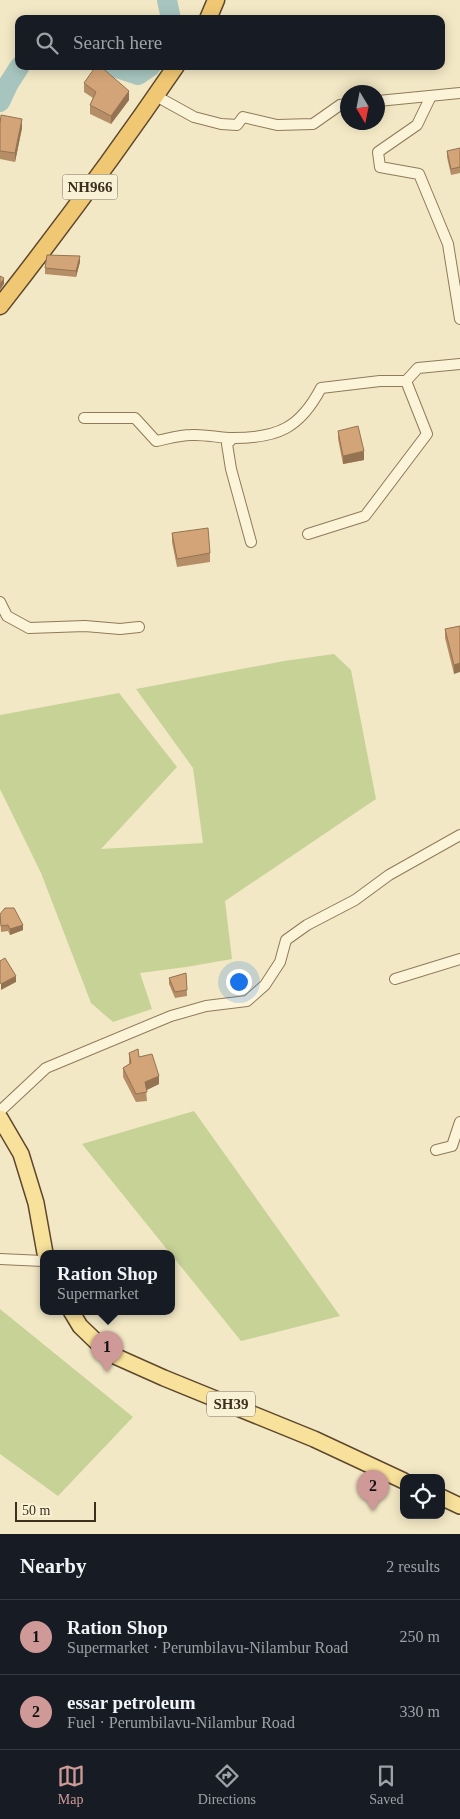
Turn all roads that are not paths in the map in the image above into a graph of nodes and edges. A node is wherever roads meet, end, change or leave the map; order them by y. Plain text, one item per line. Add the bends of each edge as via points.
1 (216, 0) edge
2 (210, 15) edge
3 (173, 70) edge
4 (460, 93) edge
5 (156, 96) junction
6 (431, 96) junction
7 (385, 100) edge
8 (340, 105) edge
9 (0, 306) edge
10 (460, 320) edge
11 (460, 364) edge
12 (406, 380) junction
13 (84, 418) dead end
14 (233, 438) junction
15 (308, 534) dead end
16 (251, 542) dead end
17 (0, 602) edge
18 (139, 627) dead end
19 (460, 835) edge
20 (460, 959) edge
21 (396, 979) dead end
22 (0, 1111) edge
23 (0, 1118) edge
24 (460, 1122) edge
25 (436, 1150) dead end
26 (44, 1250) edge
27 (0, 1259) edge
28 (40, 1261) edge
29 (73, 1315) edge
30 (400, 1479) edge
31 (445, 1500) edge
32 (460, 1506) edge

1 - 2 highway
3 - 5 highway, NH966
4 - 6 street
5 - 8 street via 194,117 237,125 243,117 277,125 313,124
5 - 9 highway, NH966
6 - 7 street
6 - 10 street via 417,125 378,152 380,167 419,174 448,244
11 - 12 street via 418,368
12 - 14 street via 321,388 298,421 283,431
12 - 15 street via 427,434 365,516
13 - 14 street via 135,418 156,441 190,435
14 - 16 street via 227,444 231,469
17 - 18 street via 7,616 29,628
19 - 22 street via 286,940 280,962 265,985 247,1001 206,1006 171,1016 46,1068
20 - 21 street
23 - 26 main road via 21,1154 36,1203
24 - 25 street via 452,1146
27 - 28 street
29 - 30 main road, SH39 via 80,1326 108,1353 314,1439
31 - 32 main road

